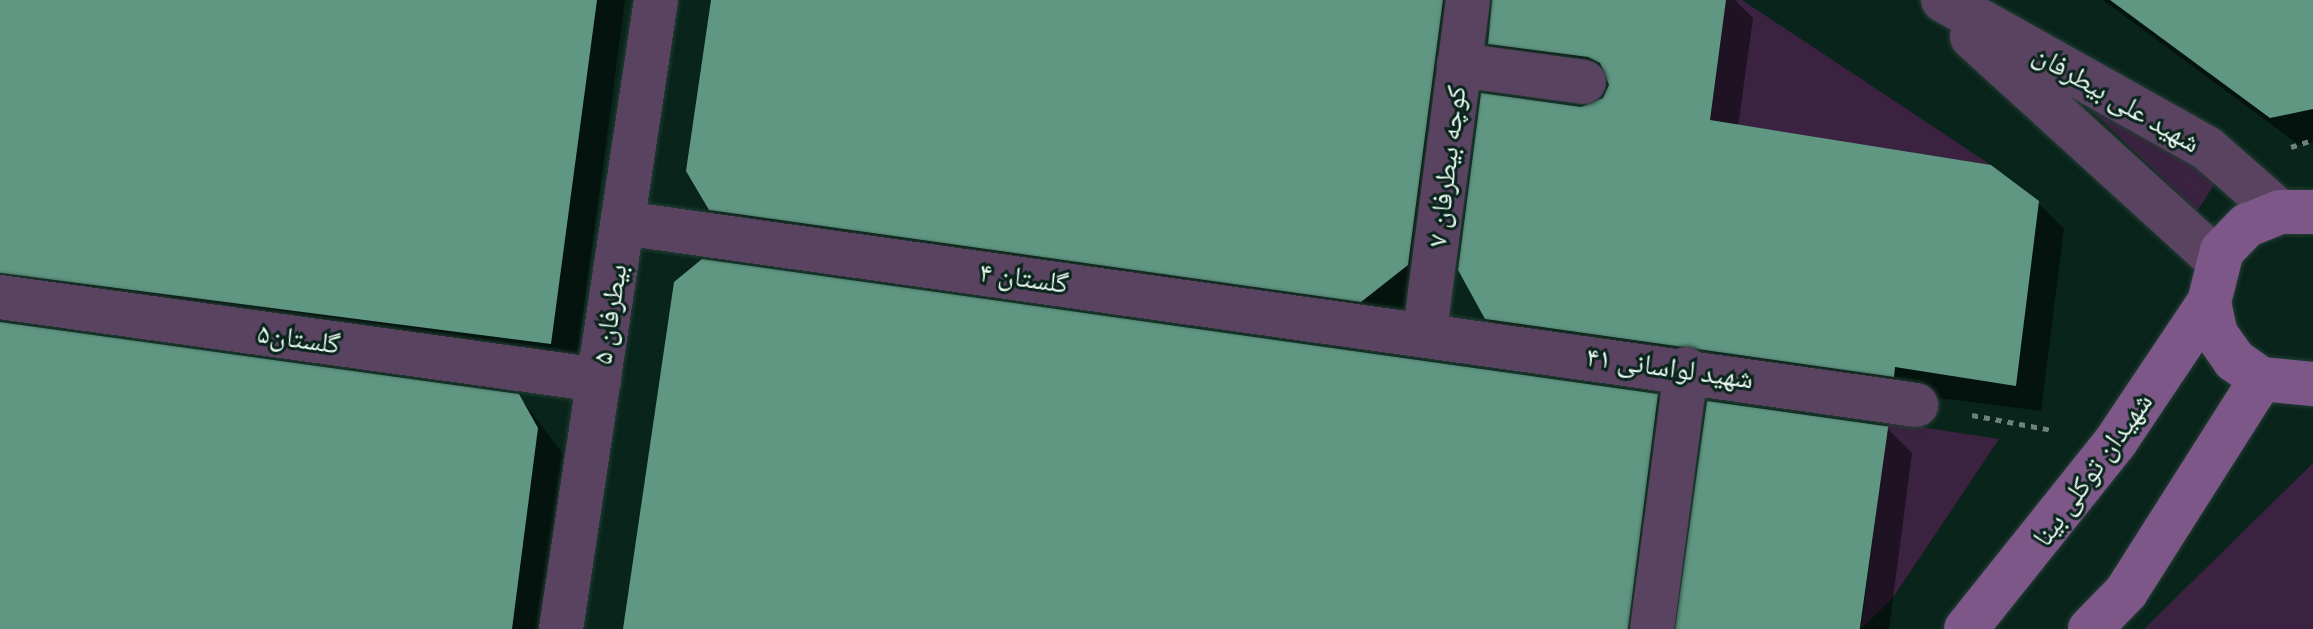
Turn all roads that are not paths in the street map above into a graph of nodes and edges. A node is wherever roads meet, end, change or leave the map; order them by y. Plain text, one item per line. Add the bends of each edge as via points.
1 (656, 0) edge
2 (1468, 0) edge
3 (1932, 0) edge
4 (1943, 0) edge
5 (1459, 65) junction
6 (1584, 82) dead end
7 (2296, 212) edge
8 (623, 223) junction
9 (2214, 282) junction
10 (0, 297) edge
11 (1425, 331) junction
12 (1686, 369) junction
13 (2261, 379) junction
14 (599, 380) junction
15 (2313, 384) edge
16 (1916, 405) road end
17 (561, 629) edge
18 (1652, 629) edge
19 (1966, 629) edge
20 (2090, 629) edge

1 - 8 street, بیطرفان ۵
2 - 5 street, کوچه بیطرفان ۷
3 - 9 street, شهید علی بیطرفان
4 - 7 street, شهید علی بیطرفان via 2208,149
5 - 6 street
5 - 11 street, کوچه بیطرفان ۷
7 - 9 main road, شهیدان توکلی بینا via 2247,225
8 - 11 street, گلستان ۴
8 - 14 street, بیطرفان ۵
9 - 13 main road via 2216,334 2234,360
9 - 19 main road, شهیدان توکلی بینا via 2116,441
10 - 14 street, گلستان۵
11 - 12 street, شهید لواسانی ۴۱
12 - 16 street, شهید لواسانی ۴۱
12 - 18 street
13 - 15 main road
13 - 20 main road via 2126,592
14 - 17 street, بیطرفان ۵

